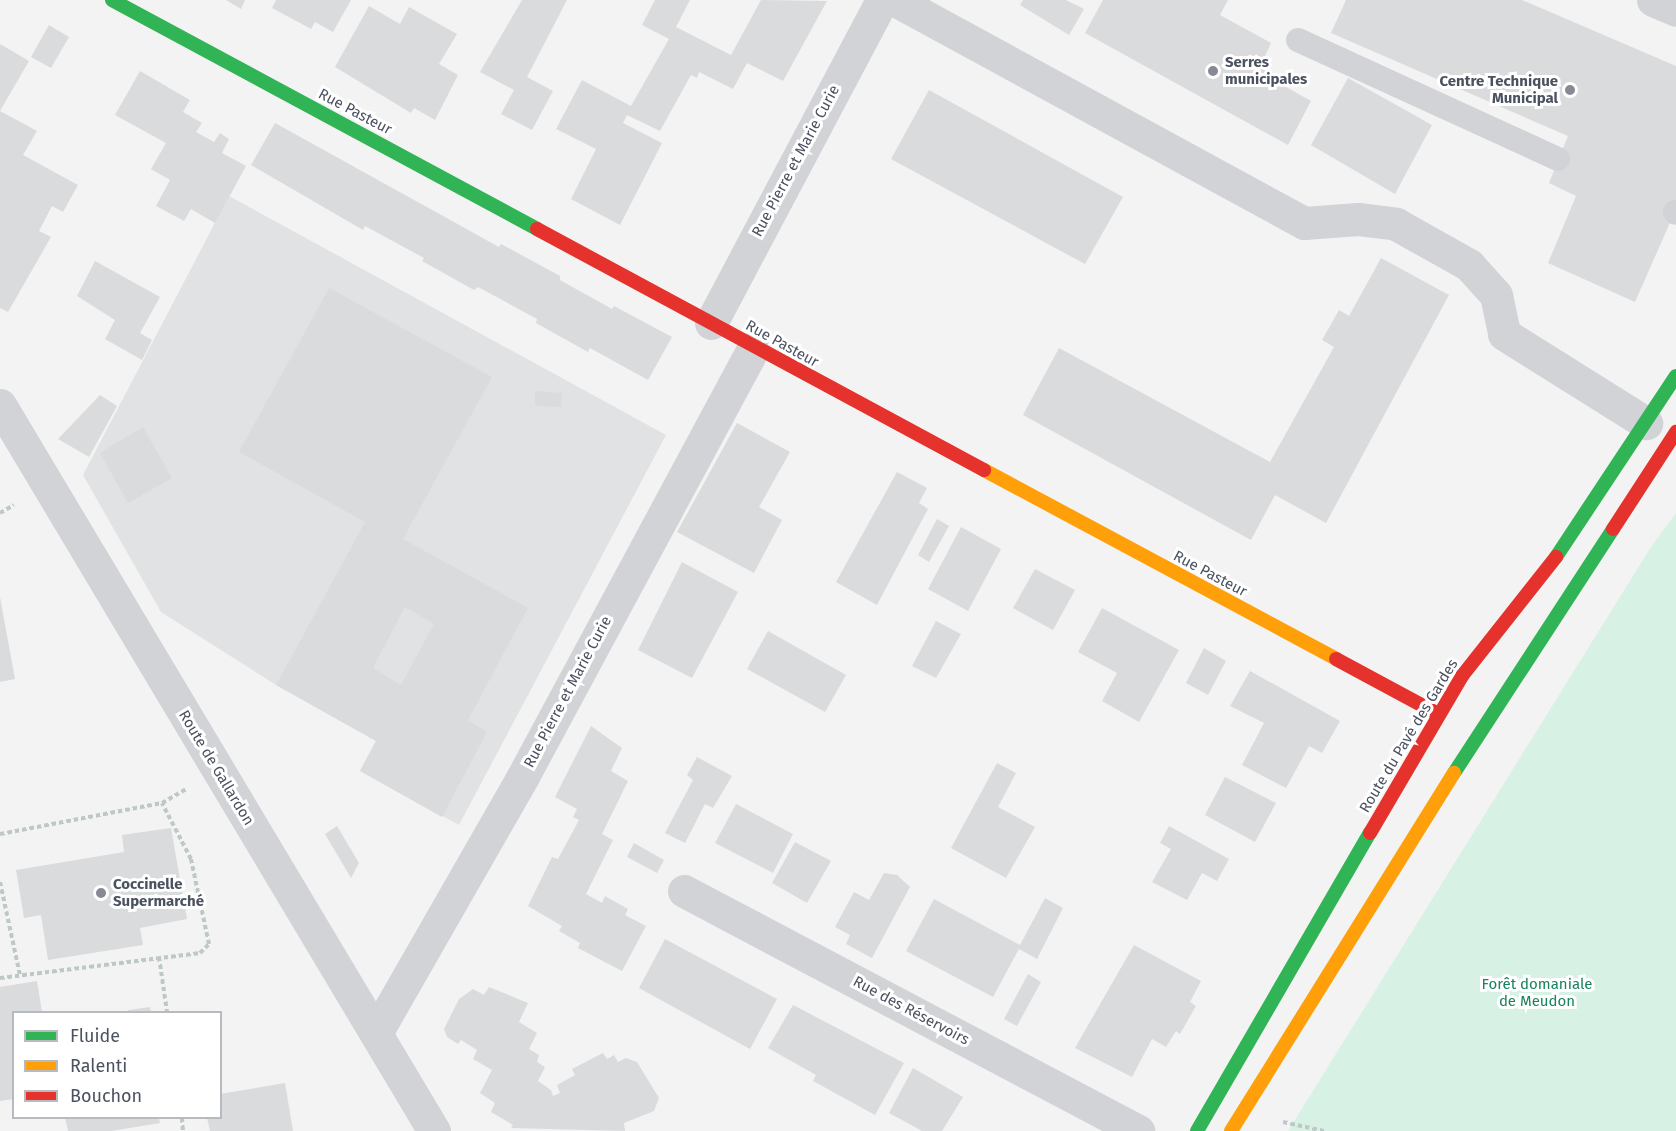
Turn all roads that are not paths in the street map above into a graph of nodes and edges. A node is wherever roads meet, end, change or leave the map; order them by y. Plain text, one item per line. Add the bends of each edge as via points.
1 (112, 0) edge
2 (882, 0) edge
3 (895, 0) edge
4 (1653, 0) edge
5 (1676, 10) edge
6 (1298, 40) dead end
7 (1558, 159) dead end
8 (711, 323) junction
9 (754, 348) junction
10 (1676, 376) edge
11 (3, 419) edge
12 (1661, 428) edge
13 (1438, 714) junction
14 (684, 891) dead end
15 (376, 1033) junction
16 (434, 1131) edge
17 (1138, 1131) edge
18 (1197, 1131) edge
19 (1231, 1131) edge

1 - 8 main road, Rue Pasteur
2 - 8 street, Rue Pierre et Marie Curie
3 - 12 street via 1304,223 1358,219 1395,224 1460,260 1496,295 1504,334
4 - 5 street
6 - 7 lane
8 - 9 main road, Rue Pasteur
9 - 13 main road, Rue Pasteur
9 - 15 street, Rue Pierre et Marie Curie via 522,778
10 - 12 main road, Route du Pavé des Gardes
11 - 15 street, Route de Gallardon
12 - 13 main road, Route du Pavé des Gardes via 1462,676
12 - 19 main road, Route du Pavé des Gardes via 1498,703
13 - 18 main road, Route du Pavé des Gardes
14 - 17 street, Rue des Réservoirs
15 - 16 street, Route de Gallardon

